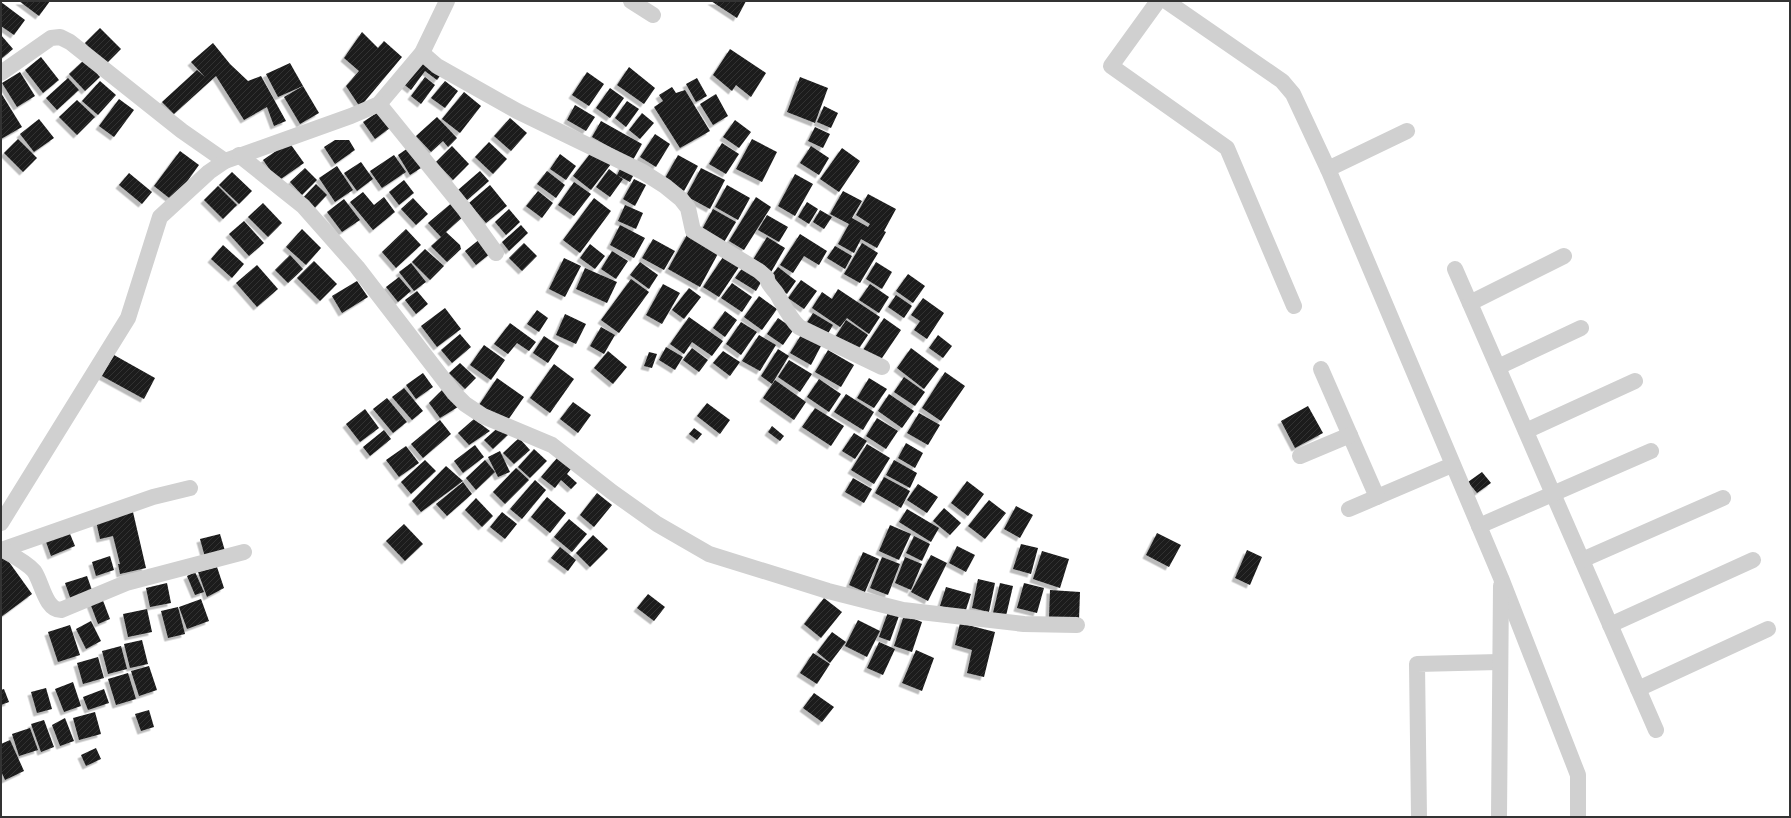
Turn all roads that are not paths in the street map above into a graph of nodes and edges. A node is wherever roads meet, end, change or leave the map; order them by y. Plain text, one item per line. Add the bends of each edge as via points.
1 (447, 1) edge
2 (631, 1) edge
3 (1158, 1) edge
4 (1166, 1) edge
5 (653, 15) dead end
6 (422, 53) junction
7 (1, 73) edge
8 (379, 104) junction
9 (1407, 131) dead end
10 (232, 158) junction
11 (1328, 169) junction
12 (496, 252) dead end
13 (1564, 256) dead end
14 (1456, 269) dead end
15 (1470, 303) junction
16 (1294, 306) dead end
17 (1581, 328) dead end
18 (882, 367) dead end
19 (1498, 367) junction
20 (1322, 369) dead end
21 (1634, 381) dead end
22 (1526, 431) junction
23 (1350, 435) junction
24 (1651, 451) dead end
25 (1300, 456) dead end
26 (1452, 465) junction
27 (190, 488) dead end
28 (1553, 493) junction
29 (1377, 497) junction
30 (1723, 498) dead end
31 (1349, 509) dead end
32 (1, 523) edge
33 (1479, 526) junction
34 (2, 550) edge
35 (244, 552) dead end
36 (1582, 560) junction
37 (1753, 560) dead end
38 (1501, 578) junction
39 (1610, 624) junction
40 (1078, 625) dead end
41 (1768, 629) dead end
42 (1499, 662) junction
43 (1638, 689) junction
44 (1656, 730) dead end
45 (1419, 817) edge
46 (1499, 817) edge
47 (1578, 817) edge

1 - 6 street
2 - 5 street
3 - 16 street via 1111,66 1227,148
4 - 11 street via 1288,86
6 - 8 street
6 - 18 street via 437,66 517,111 643,172 665,186 688,208 693,231 767,278 791,319 799,327
7 - 10 street via 51,38 60,37 70,42 182,131
8 - 10 street
8 - 12 street
9 - 11 street
10 - 32 street via 209,172 160,217 128,318
10 - 40 street via 252,167 303,206 357,267 465,404 483,416 552,445 658,524 709,554 828,591 903,610 1024,624
11 - 26 street
13 - 15 street
14 - 15 street
15 - 19 street
17 - 19 street
19 - 22 street
20 - 23 street
21 - 22 street
22 - 28 street
23 - 25 street
23 - 29 street
24 - 28 street
26 - 29 street
26 - 33 street
27 - 34 street via 153,497
28 - 33 street
28 - 36 street
29 - 31 street
30 - 36 street
33 - 38 street
34 - 35 street via 35,572 50,606 57,610 126,583
36 - 39 street
37 - 39 street
38 - 42 street
38 - 47 street via 1578,775
39 - 43 street
41 - 43 street
42 - 45 street via 1417,664
42 - 46 street
43 - 44 street

